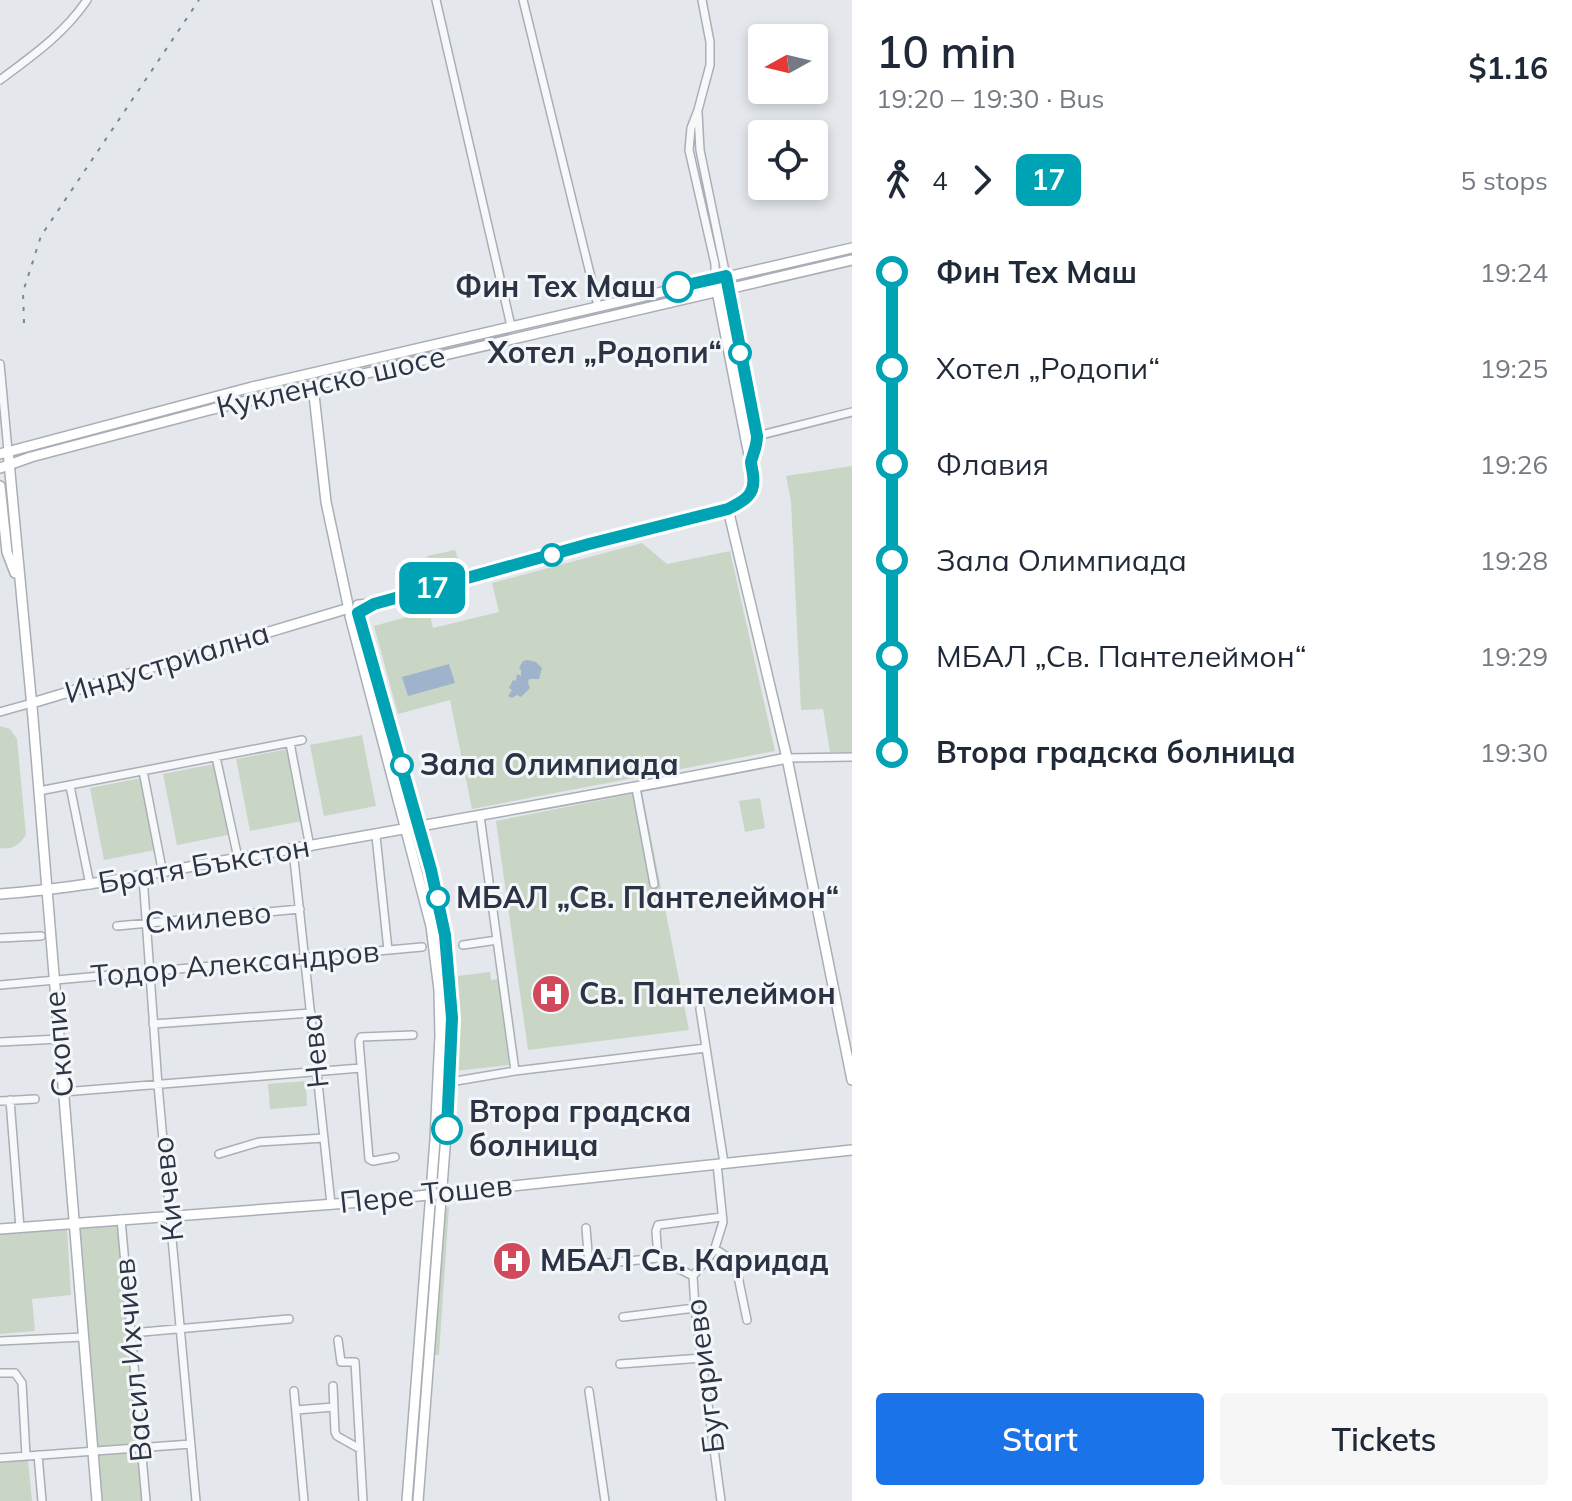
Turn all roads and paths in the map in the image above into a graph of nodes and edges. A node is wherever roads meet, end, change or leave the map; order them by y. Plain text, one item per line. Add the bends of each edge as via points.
1 (87, 0) edge
2 (436, 0) edge
3 (523, 0) edge
4 (702, 0) edge
5 (0, 80) edge
6 (852, 248) edge
7 (852, 260) edge
8 (721, 277) junction
9 (721, 290) junction
10 (598, 306) junction
11 (511, 326) junction
12 (0, 364) edge
13 (0, 372) edge
14 (313, 386) junction
15 (852, 412) edge
16 (757, 436) junction
17 (4, 453) edge
18 (751, 463) junction
19 (5, 466) edge
20 (0, 486) edge
21 (728, 509) junction
22 (20, 587) junction
23 (352, 610) junction
24 (32, 703) junction
25 (0, 712) edge
26 (302, 740) dead end
27 (290, 743) junction
28 (216, 757) junction
29 (852, 757) edge
30 (787, 758) junction
31 (143, 771) junction
32 (70, 786) junction
33 (636, 788) junction
34 (39, 791) junction
35 (480, 816) junction
36 (419, 826) junction
37 (407, 829) junction
38 (376, 836) junction
39 (310, 847) junction
40 (293, 850) junction
41 (238, 858) junction
42 (163, 874) junction
43 (143, 877) junction
44 (654, 884) dead end
45 (90, 885) junction
46 (47, 891) junction
47 (0, 894) edge
48 (300, 909) junction
49 (148, 923) junction
50 (117, 926) dead end
51 (41, 936) dead end
52 (0, 938) edge
53 (497, 940) junction
54 (463, 945) dead end
55 (422, 947) dead end
56 (388, 950) junction
57 (305, 959) junction
58 (151, 973) junction
59 (54, 980) junction
60 (0, 985) edge
61 (700, 1009) dead end
62 (311, 1013) junction
63 (153, 1024) junction
64 (413, 1035) dead end
65 (59, 1039) junction
66 (0, 1042) edge
67 (706, 1048) junction
68 (361, 1068) junction
69 (515, 1071) junction
70 (317, 1072) junction
71 (852, 1080) edge
72 (450, 1082) junction
73 (158, 1085) junction
74 (63, 1092) junction
75 (35, 1099) dead end
76 (10, 1100) junction
77 (0, 1101) edge
78 (324, 1138) junction
79 (852, 1150) edge
80 (219, 1154) dead end
81 (395, 1157) dead end
82 (720, 1163) junction
83 (443, 1192) junction
84 (430, 1195) junction
85 (331, 1204) junction
86 (171, 1215) junction
87 (722, 1217) junction
88 (121, 1219) junction
89 (74, 1223) junction
90 (20, 1228) junction
91 (586, 1228) dead end
92 (0, 1229) edge
93 (715, 1249) junction
94 (658, 1258) junction
95 (693, 1276) junction
96 (695, 1308) junction
97 (623, 1317) dead end
98 (289, 1319) dead end
99 (747, 1320) dead end
100 (182, 1328) junction
101 (131, 1333) junction
102 (83, 1337) junction
103 (338, 1340) dead end
104 (0, 1341) edge
105 (702, 1358) junction
106 (620, 1364) dead end
107 (0, 1373) edge
108 (333, 1386) dead end
109 (294, 1391) dead end
110 (589, 1391) dead end
111 (334, 1407) junction
112 (296, 1410) junction
113 (191, 1444) junction
114 (141, 1449) junction
115 (360, 1449) junction
116 (92, 1453) junction
117 (38, 1455) junction
118 (26, 1456) junction
119 (0, 1458) edge
120 (42, 1501) edge
121 (97, 1501) edge
122 (146, 1501) edge
123 (196, 1501) edge
124 (304, 1501) edge
125 (363, 1501) edge
126 (407, 1501) edge
127 (418, 1501) edge
128 (605, 1501) edge
129 (721, 1501) edge

1 - 5 street via 73,21
2 - 11 street
3 - 10 street
4 - 8 street via 710,54 689,150
6 - 8 street, Кукленско шосе
7 - 9 street, Кукленско шосе
8 - 9 street
8 - 10 street, Кукленско шосе
9 - 14 street, Кукленско шосе
9 - 16 street
9 - 18 street
10 - 11 street, Кукленско шосе
11 - 17 street, Кукленско шосе
12 - 13 street
13 - 17 street
14 - 19 street, Кукленско шосе
14 - 23 street via 326,502
15 - 16 street
16 - 18 street
17 - 19 street, Скопие
18 - 21 street via 752,492
19 - 22 street, Скопие
20 - 22 street, Скопие via 7,552
21 - 23 street, Индустриална
21 - 30 street
22 - 24 street, Скопие
23 - 24 street, Индустриална
23 - 36 street
23 - 37 street
24 - 25 street, Индустриална
24 - 34 street, Скопие
26 - 27 street
27 - 28 street
27 - 39 street
28 - 31 street
28 - 41 street
29 - 30 street
30 - 33 street
30 - 71 street
31 - 32 street
31 - 42 street
32 - 34 street
32 - 45 street
33 - 35 street
33 - 44 street
34 - 46 street, Скопие
35 - 36 street
35 - 53 street
36 - 37 street, Братя Бъкстон
36 - 72 street via 448,959
37 - 38 street, Братя Бъкстон
37 - 84 street via 433,934 439,990
38 - 39 street, Братя Бъкстон
38 - 56 street
39 - 40 street, Братя Бъкстон
40 - 41 street, Братя Бъкстон
40 - 48 street, Нева
41 - 42 street, Братя Бъкстон
42 - 43 street, Братя Бъкстон
43 - 45 street, Братя Бъкстон
43 - 49 street, Кичево
45 - 46 street, Братя Бъкстон
46 - 47 street, Братя Бъкстон
46 - 59 street, Скопие
48 - 49 street, Смилево
48 - 57 street, Нева
49 - 50 street, Смилево
49 - 58 street, Кичево
51 - 52 street
53 - 54 street
53 - 69 street
55 - 56 street, Тодор Александров
56 - 57 street, Тодор Александров
57 - 58 street, Тодор Александров
57 - 62 street, Нева
58 - 59 street, Тодор Александров
58 - 63 street, Кичево
59 - 60 street, Тодор Александров
59 - 65 street, Скопие
61 - 67 street, Бугариево
62 - 63 street
62 - 70 street, Нева
63 - 73 street, Кичево
64 - 68 street via 361,1037
65 - 66 street
65 - 74 street, Скопие
67 - 69 street
67 - 82 street, Бугариево
68 - 70 street
68 - 81 street via 369,1159
69 - 72 street
70 - 73 street
70 - 78 street, Нева
72 - 83 street
73 - 74 street
73 - 86 street, Кичево
74 - 89 street, Скопие
75 - 76 street
76 - 77 street
76 - 90 street
78 - 80 street via 259,1142
78 - 85 street, Нева
79 - 82 street, Пере Тошев
82 - 83 street, Пере Тошев
82 - 87 street, Бугариево
83 - 84 street, Пере Тошев
83 - 127 street
84 - 85 street, Пере Тошев
84 - 126 street
85 - 86 street, Пере Тошев
86 - 88 street, Пере Тошев
86 - 100 street, Кичево
87 - 93 street, Бугариево
87 - 94 street via 658,1225
88 - 89 street, Пере Тошев
88 - 101 street, Васил Ихчиев
89 - 90 street, Пере Тошев
89 - 102 street, Скопие
90 - 92 street, Пере Тошев
91 - 94 street via 589,1265
93 - 95 street, Бугариево
93 - 99 street via 735,1262
94 - 95 street
95 - 96 street, Бугариево
96 - 97 street
96 - 105 street, Бугариево
98 - 100 street
100 - 101 street
100 - 113 street, Кичево
101 - 114 street, Васил Ихчиев
102 - 104 street
102 - 116 street, Скопие
103 - 115 street via 341,1362 355,1362
105 - 106 street
105 - 129 street, Бугариево
107 - 118 street via 15,1373 22,1383
108 - 111 street
109 - 112 street
110 - 128 street
111 - 112 street
111 - 115 street via 337,1436
112 - 124 street
113 - 114 street
113 - 123 street, Кичево
114 - 116 street
114 - 122 street, Васил Ихчиев
115 - 125 street
116 - 117 street
116 - 121 street, Скопие
117 - 118 street
117 - 120 street
118 - 119 street

